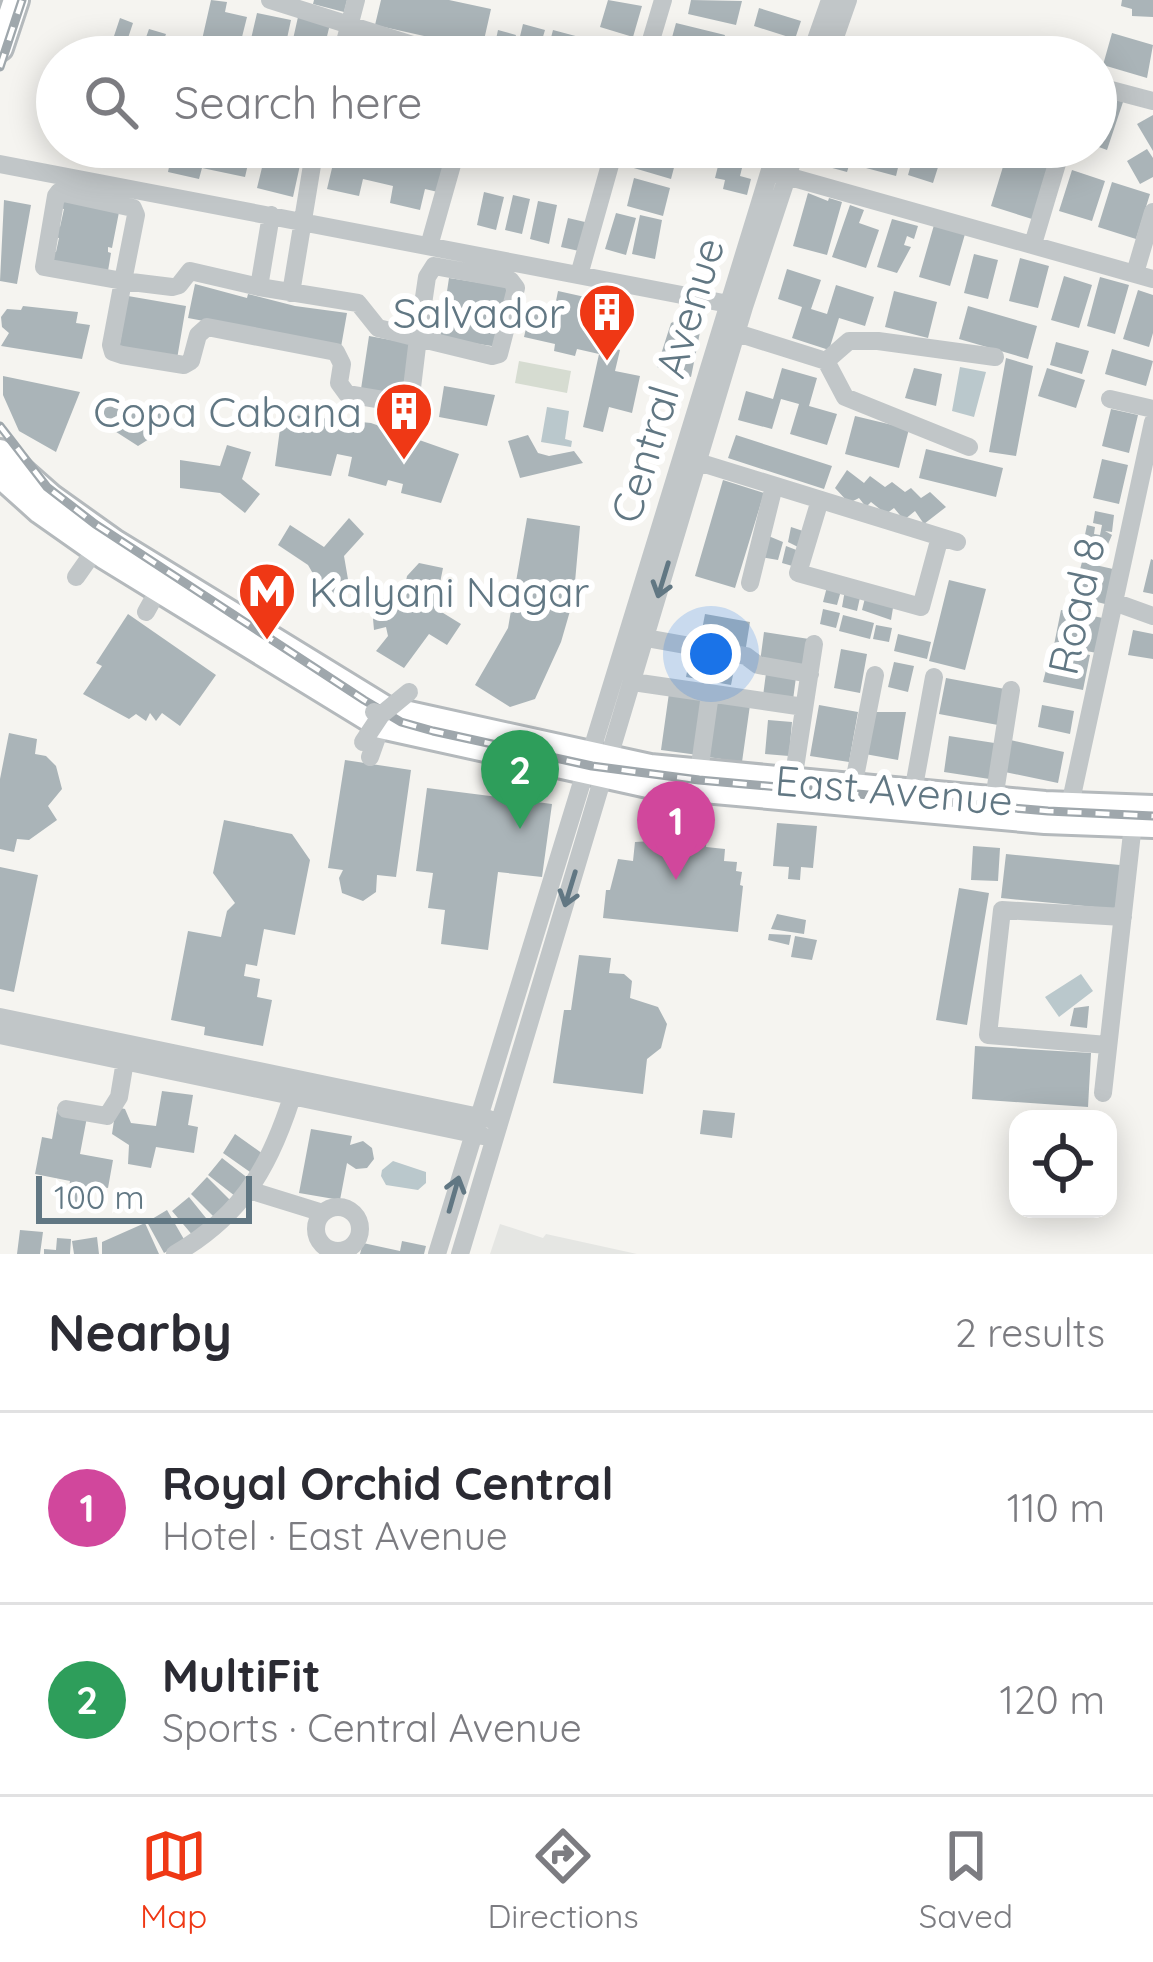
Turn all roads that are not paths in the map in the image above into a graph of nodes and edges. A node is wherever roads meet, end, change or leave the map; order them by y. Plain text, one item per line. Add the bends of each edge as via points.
1 (16, 0) edge
2 (270, 0) edge
3 (356, 0) edge
4 (663, 0) edge
5 (830, 0) edge
6 (848, 0) edge
7 (350, 27) junction
8 (347, 36) edge
9 (381, 36) edge
10 (652, 36) edge
11 (817, 36) edge
12 (835, 36) edge
13 (0, 48) edge
14 (1117, 92) edge
15 (1153, 101) edge
16 (0, 164) edge
17 (311, 168) edge
18 (452, 168) edge
19 (609, 168) edge
20 (777, 168) edge
21 (781, 168) edge
22 (1056, 168) edge
23 (777, 173) junction
24 (1153, 212) edge
25 (271, 215) junction
26 (302, 221) junction
27 (1033, 244) junction
28 (429, 246) junction
29 (579, 275) junction
30 (1144, 276) edge
31 (123, 281) junction
32 (259, 287) junction
33 (291, 293) junction
34 (736, 305) junction
35 (736, 333) junction
36 (418, 338) junction
37 (995, 357) dead end
38 (826, 361) junction
39 (1110, 399) dead end
40 (1153, 409) edge
41 (1153, 422) edge
42 (969, 447) dead end
43 (0, 452) edge
44 (698, 462) junction
45 (0, 475) edge
46 (774, 485) junction
47 (820, 500) junction
48 (1144, 505) edge
49 (95, 550) junction
50 (76, 577) dead end
51 (750, 583) dead end
52 (1114, 602) junction
53 (1153, 616) edge
54 (646, 638) junction
55 (814, 644) dead end
56 (810, 674) junction
57 (874, 675) dead end
58 (934, 677) dead end
59 (633, 682) junction
60 (1011, 690) dead end
61 (710, 694) junction
62 (412, 699) junction
63 (804, 707) junction
64 (374, 735) junction
65 (598, 766) junction
66 (699, 772) junction
67 (794, 781) junction
68 (854, 787) junction
69 (913, 792) junction
70 (994, 799) junction
71 (1070, 805) junction
72 (1146, 819) edge
73 (1124, 917) junction
74 (1, 1034) edge
75 (1107, 1045) junction
76 (127, 1053) junction
77 (294, 1088) junction
78 (1102, 1094) dead end
79 (66, 1109) dead end
80 (475, 1125) junction
81 (498, 1131) junction
82 (249, 1190) junction
83 (322, 1214) dead end
84 (175, 1254) edge
85 (436, 1254) edge
86 (460, 1254) edge

1 - 13 main road
2 - 7 street
3 - 7 street
4 - 10 street
5 - 11 street
6 - 12 street
7 - 8 street
7 - 9 street
14 - 15 street
16 - 25 street
17 - 26 street
18 - 28 street
19 - 29 street
20 - 23 street, Central Avenue
21 - 23 street, Central Avenue
22 - 27 street
23 - 27 street
23 - 34 street, Central Avenue
24 - 30 street
25 - 26 street
25 - 32 street
26 - 28 street
26 - 33 street
27 - 30 street
28 - 29 street
29 - 34 street
31 - 31 street via 134,208 58,192 44,267
31 - 32 street via 172,287 190,272
31 - 36 street via 112,345 122,355 184,365 207,327 336,352 347,394 401,403 411,397
32 - 33 street
33 - 36 street via 358,303 378,328
34 - 35 street, Central Avenue
34 - 65 street, Central Avenue
35 - 38 street
35 - 44 street, Central Avenue
36 - 36 street via 499,354 515,284 434,266
37 - 38 street via 849,341
38 - 42 street via 845,397
39 - 40 street
41 - 48 street, Road 8
43 - 62 main road, East Avenue via 71,512 374,704
44 - 46 street
44 -> 54 street, Central Avenue
45 - 49 main road, East Avenue
46 - 47 street
46 - 51 street
47 - 47 street via 949,539 921,607 798,573
48 - 52 street, Road 8
49 - 50 street
49 - 64 main road, East Avenue
52 - 53 street
52 - 71 street, Road 8
54 - 56 street
54 - 59 street, Central Avenue
55 - 56 street
56 - 63 street
57 - 68 street
58 - 69 street
59 - 61 street
59 - 65 street, Central Avenue
60 - 70 street
61 - 63 street
61 - 66 street
62 - 64 street, bridge via 409,692
62 - 65 main road, East Avenue
63 - 67 street
64 - 65 main road, East Avenue
65 - 66 main road, East Avenue
65 - 72 main road, East Avenue via 1045,821
65 - 80 street, Central Avenue
65 -> 81 street, Central Avenue
66 - 67 main road, East Avenue
67 - 68 main road, East Avenue
68 - 69 main road, East Avenue
69 - 70 main road, East Avenue
70 - 71 main road, East Avenue
71 - 72 main road, East Avenue
72 - 73 street
73 - 75 street
73 - 75 street via 1002,910 988,1035
74 - 76 street
75 - 78 street
76 - 77 street
76 - 79 street via 119,1097 106,1116
77 - 80 street
77 - 82 street via 278,1141
80 - 81 street
85 -> 80 street, Central Avenue
81 - 86 street, Central Avenue
82 - 83 street
82 - 84 street

